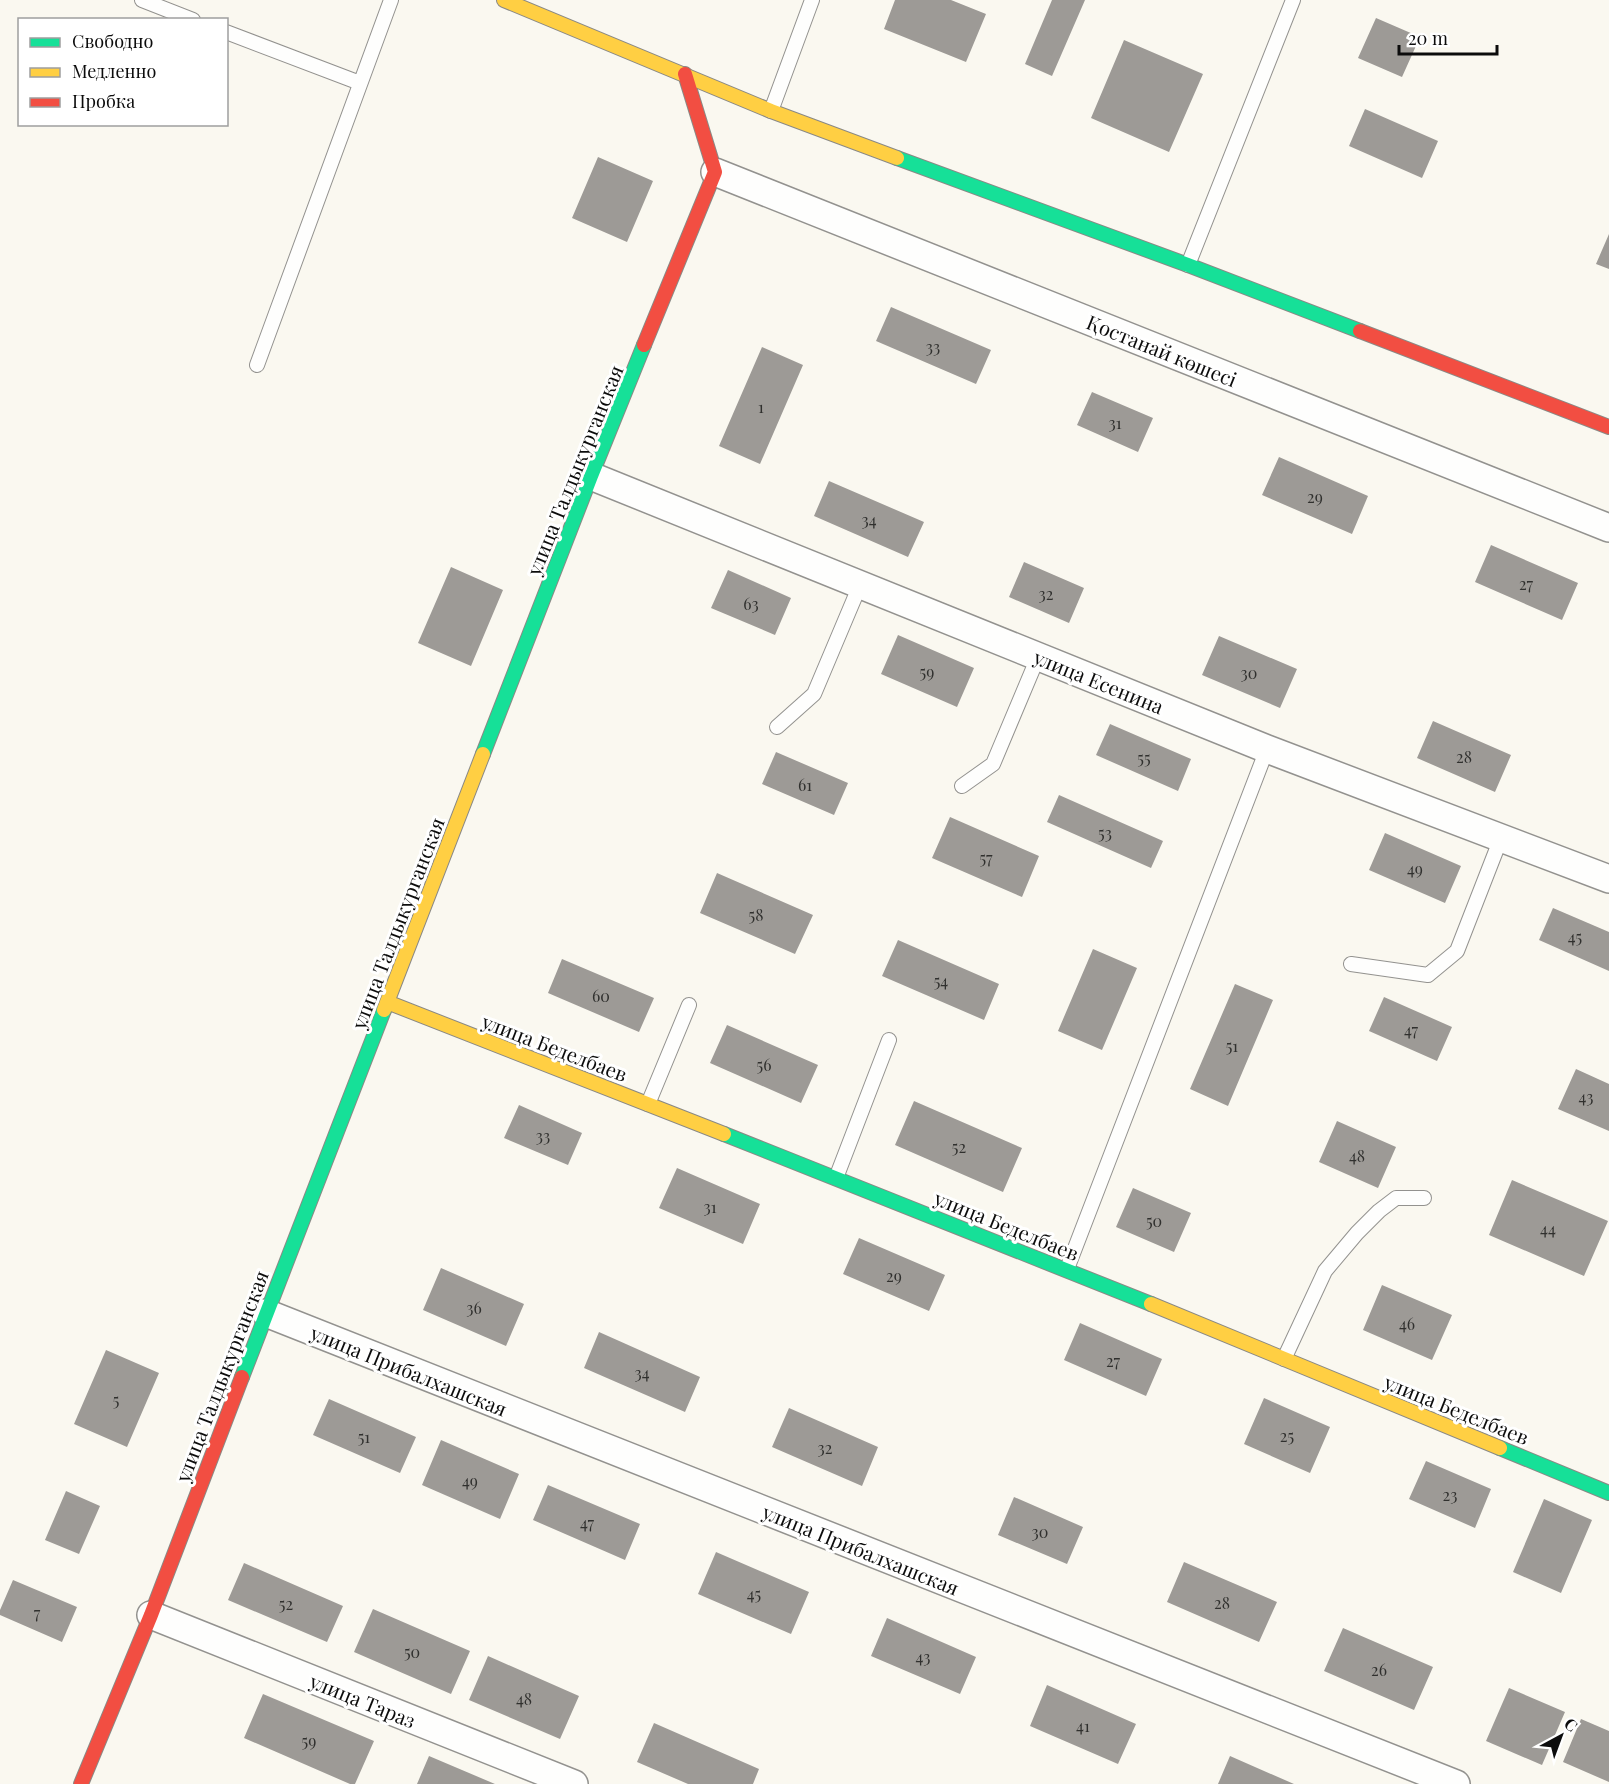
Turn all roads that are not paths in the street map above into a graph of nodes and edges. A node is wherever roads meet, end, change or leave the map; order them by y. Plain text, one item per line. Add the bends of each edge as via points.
1 (142, 0) edge
2 (391, 0) edge
3 (504, 0) edge
4 (812, 0) edge
5 (1293, 0) edge
6 (188, 18) edge
7 (228, 33) edge
8 (685, 74) junction
9 (360, 83) junction
10 (771, 111) junction
11 (715, 172) junction
12 (1188, 265) junction
13 (257, 365) dead end
14 (1609, 427) edge
15 (591, 476) junction
16 (1609, 528) edge
17 (860, 585) junction
18 (1038, 657) junction
19 (777, 727) dead end
20 (1267, 749) junction
21 (962, 786) dead end
22 (1501, 838) junction
23 (1609, 879) edge
24 (1351, 964) dead end
25 (387, 1002) junction
26 (689, 1005) dead end
27 (889, 1040) dead end
28 (648, 1104) junction
29 (836, 1178) junction
30 (1424, 1198) dead end
31 (1067, 1269) junction
32 (266, 1313) junction
33 (1284, 1359) junction
34 (1609, 1493) edge
35 (151, 1616) junction
36 (81, 1784) edge
37 (574, 1784) edge
38 (1456, 1784) edge

1 - 6 lane
2 - 9 lane
3 - 8 street
4 - 10 lane
5 - 12 lane
7 - 9 lane
8 - 10 street
8 - 11 street
9 - 13 lane
10 - 12 street
11 - 15 street, улица Талдыкурганская
11 - 16 street, Қостанай көшесі
12 - 14 street
15 - 17 street, улица Есенина
15 - 25 street, улица Талдыкурганская
17 - 18 street, улица Есенина
17 - 19 lane via 814,694
18 - 20 street, улица Есенина
18 - 21 lane via 993,764
20 - 22 street, улица Есенина
20 - 31 lane
22 - 23 street, улица Есенина
22 - 24 lane via 1457,951 1428,975
25 - 28 street, улица Беделбаев
25 - 32 street, улица Талдыкурганская
26 - 28 lane
27 - 29 lane
28 - 29 street, улица Беделбаев
29 - 31 street, улица Беделбаев
30 - 33 lane via 1396,1198 1357,1233 1325,1271
31 - 33 street, улица Беделбаев
32 - 35 street, улица Талдыкурганская
32 - 38 street, улица Прибалхашская
33 - 34 street, улица Беделбаев
35 - 36 street, улица Талдыкурганская
35 - 37 street, улица Тараз

